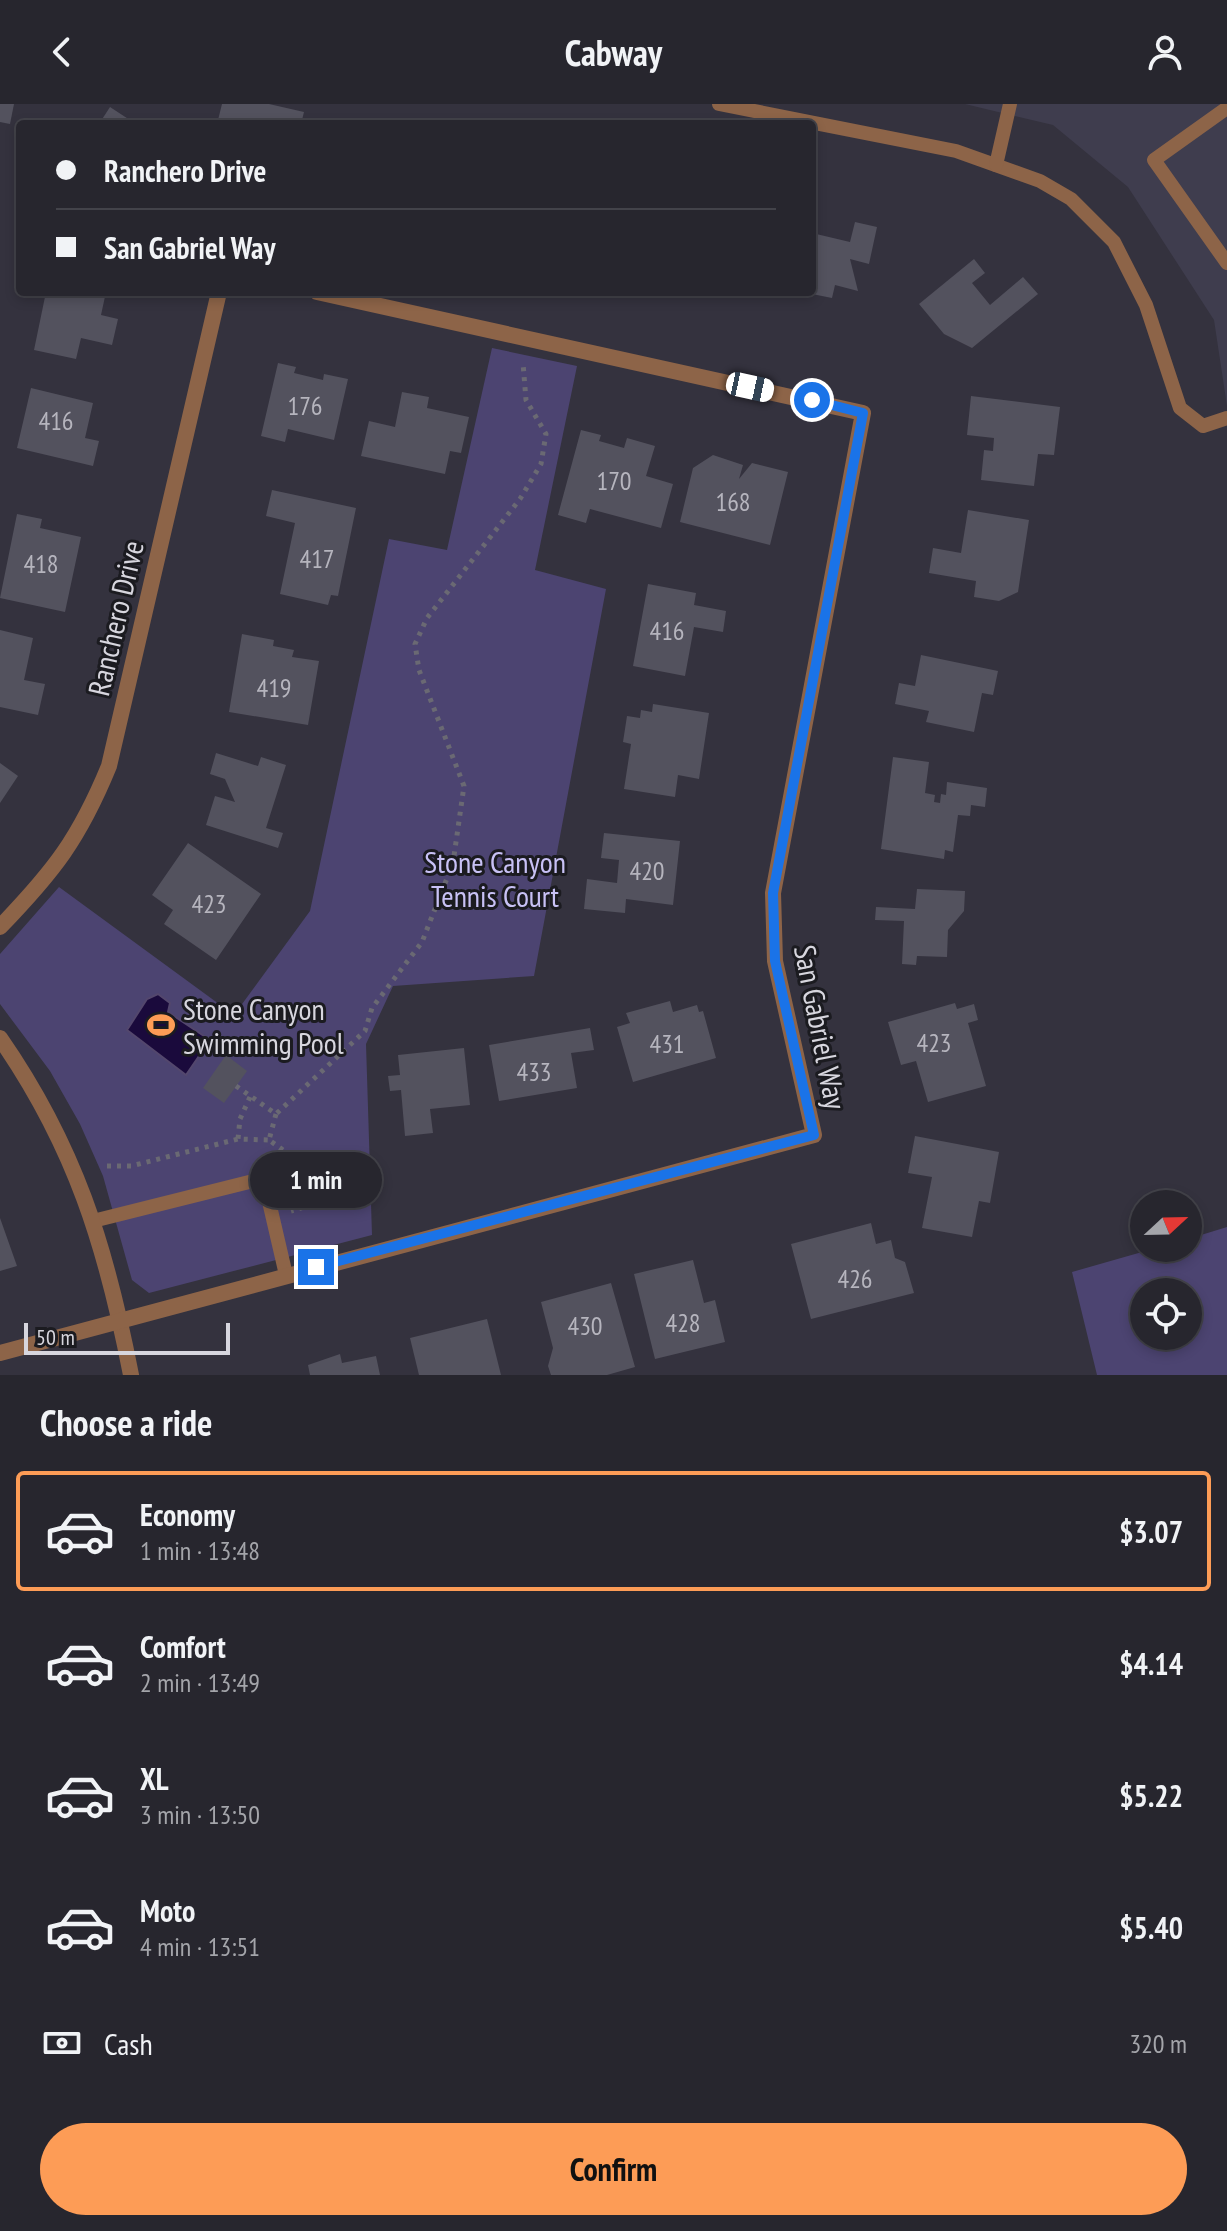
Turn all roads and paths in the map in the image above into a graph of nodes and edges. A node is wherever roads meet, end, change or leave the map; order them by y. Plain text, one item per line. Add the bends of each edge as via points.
1 (719, 104) edge
2 (1010, 104) edge
3 (1227, 108) edge
4 (800, 120) edge
5 (816, 123) edge
6 (996, 165) junction
7 (1227, 263) edge
8 (218, 296) edge
9 (335, 296) edge
10 (523, 363) dead end
11 (1227, 418) edge
12 (0, 927) edge
13 (0, 1038) edge
14 (236, 1086) dead end
15 (250, 1097) junction
16 (276, 1114) junction
17 (238, 1139) junction
18 (269, 1140) junction
19 (107, 1166) dead end
20 (291, 1211) dead end
21 (93, 1221) junction
22 (286, 1275) junction
23 (120, 1320) junction
24 (0, 1353) edge
25 (131, 1375) edge

1 - 4 lane
2 - 6 lane
3 - 7 lane via 1154,160
5 - 6 lane via 956,151
6 - 11 lane via 1071,199 1114,242 1146,305 1180,408 1203,426
8 - 12 street, Ranchero Drive via 109,766 87,819 51,873
9 - 22 street, San Gabriel Way via 863,413 773,893 775,961 814,1135
10 - 16 path via 526,400 546,434 541,464 427,618 415,644 419,670 464,786 453,863 422,942 372,1008 365,1031
13 - 21 street via 57,1129
14 - 15 path
15 - 16 path
15 - 17 path
16 - 18 path
17 - 18 path
17 - 19 path via 131,1166
18 - 20 path via 287,1150 306,1176 314,1204
21 - 22 lane via 257,1180 267,1193
21 - 23 street
22 - 23 street, San Gabriel Way
23 - 24 street, San Gabriel Way
23 - 25 street

